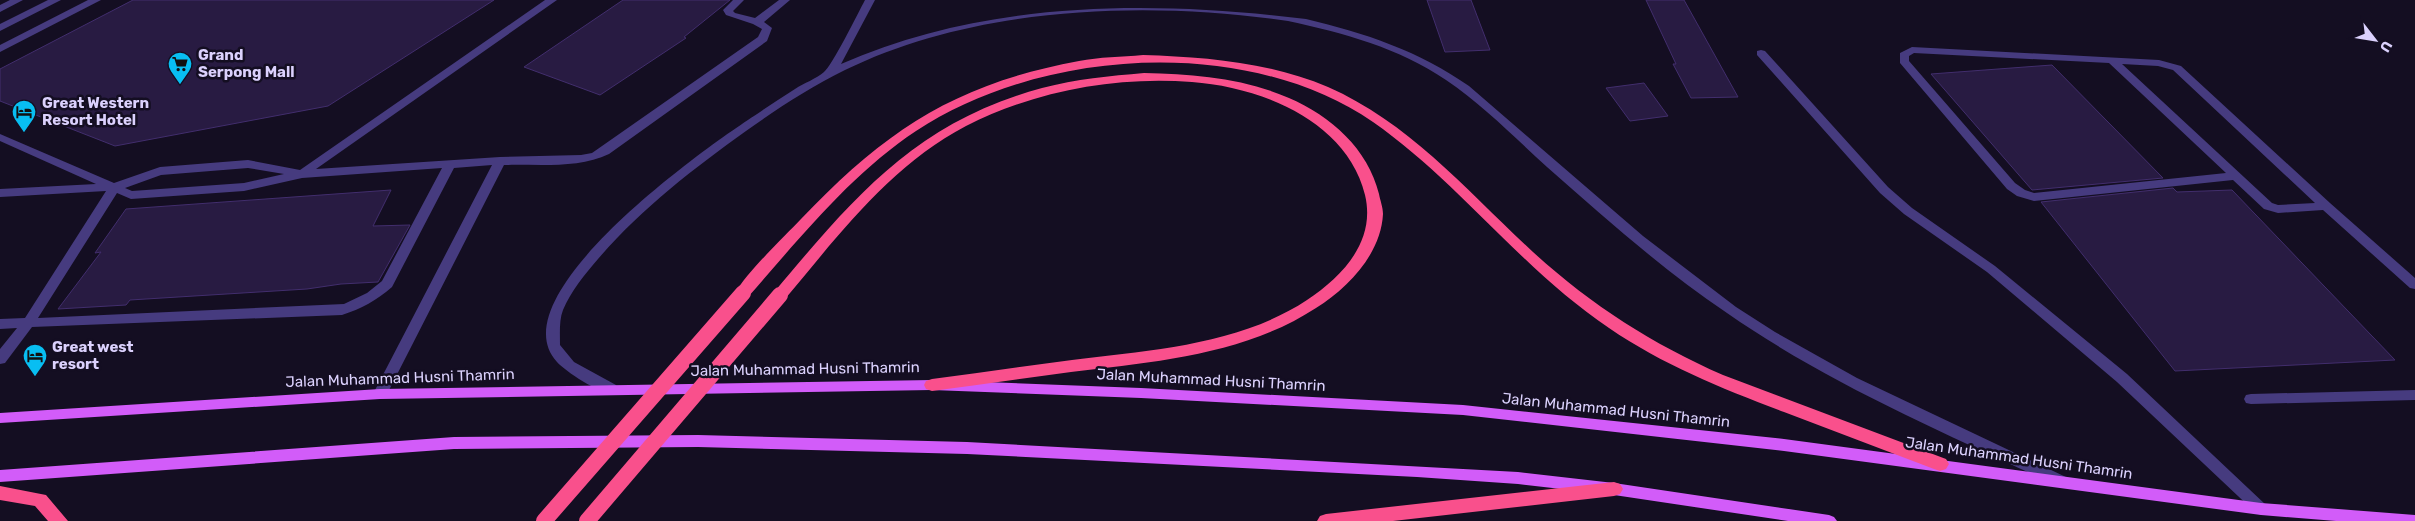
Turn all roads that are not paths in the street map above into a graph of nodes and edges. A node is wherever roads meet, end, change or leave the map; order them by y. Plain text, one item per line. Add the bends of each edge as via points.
1 (18, 0) edge
2 (56, 0) edge
3 (96, 0) edge
4 (552, 0) edge
5 (739, 0) edge
6 (785, 0) edge
7 (870, 0) edge
8 (1041, 6) edge
9 (0, 9) edge
10 (757, 22) junction
11 (0, 28) edge
12 (0, 49) edge
13 (1761, 53) dead end
14 (2112, 60) junction
15 (831, 72) junction
16 (0, 137) edge
17 (500, 161) junction
18 (450, 164) junction
19 (302, 174) junction
20 (2234, 176) junction
21 (114, 187) junction
22 (0, 193) edge
23 (2326, 206) junction
24 (2410, 276) edge
25 (2415, 285) edge
26 (29, 322) junction
27 (0, 324) edge
28 (0, 359) edge
29 (932, 385) junction
30 (611, 390) junction
31 (380, 394) junction
32 (2415, 395) edge
33 (2251, 399) dead end
34 (0, 418) edge
35 (1940, 464) junction
36 (0, 476) edge
37 (2065, 482) junction
38 (1614, 489) junction
39 (0, 493) edge
40 (2261, 509) junction
41 (59, 521) edge
42 (544, 521) edge
43 (587, 521) edge
44 (1326, 521) edge
45 (1830, 521) edge
46 (2415, 521) edge

1 - 9 street
2 - 11 street
3 - 12 street
4 - 19 street
5 - 10 street via 728,10 731,15
6 - 10 street
7 - 15 street
8 - 15 street via 942,31
8 - 37 street via 1147,0 1240,8 1387,45 1411,56 1432,66 1479,100 1619,224 1735,312 1818,362 1918,414
10 - 17 street via 767,28 763,38 595,156
13 - 40 street via 1884,190 1908,211 1991,269 2122,378
14 - 20 street
14 - 20 street via 1912,50 1904,55 1904,61 2011,186 2025,195
14 - 23 street via 2159,63 2177,68
15 - 30 street via 735,132 672,180 621,226 567,286 552,324 551,340 558,357
16 - 21 street
17 - 18 street
17 - 31 street
18 - 19 street
18 - 26 street via 387,284 358,305 342,310
19 - 21 street via 244,186 131,195
19 - 21 street via 248,164 160,171
20 - 23 street via 2274,208
21 - 22 street
21 - 26 street
23 - 24 street
24 - 25 street
26 - 27 street
26 - 28 street
29 - 30 main road, Jalan Muhammad Husni Thamrin
29 - 35 main road, Jalan Muhammad Husni Thamrin via 1463,410
29 - 43 highway, bridge via 1166,355 1264,328 1307,306 1341,283 1364,252 1376,213 1370,183 1357,157 1337,134 1311,114 1248,87 1164,77 1084,83 998,107 932,141 863,201
30 - 31 main road, Jalan Muhammad Husni Thamrin
31 - 34 main road, Jalan Muhammad Husni Thamrin
32 - 33 street
35 - 37 main road, Jalan Muhammad Husni Thamrin
35 - 42 highway, bridge via 1723,382 1648,346 1584,304 1405,139 1370,114 1300,82 1254,68 1207,60 1111,61 1005,84 959,102 916,125 882,150 802,227
36 - 38 main road via 454,443 698,441 967,448 1417,470
37 - 40 main road, Jalan Muhammad Husni Thamrin
38 - 44 highway
38 - 45 main road
39 - 41 highway via 40,500
40 - 46 main road, Jalan Muhammad Husni Thamrin

